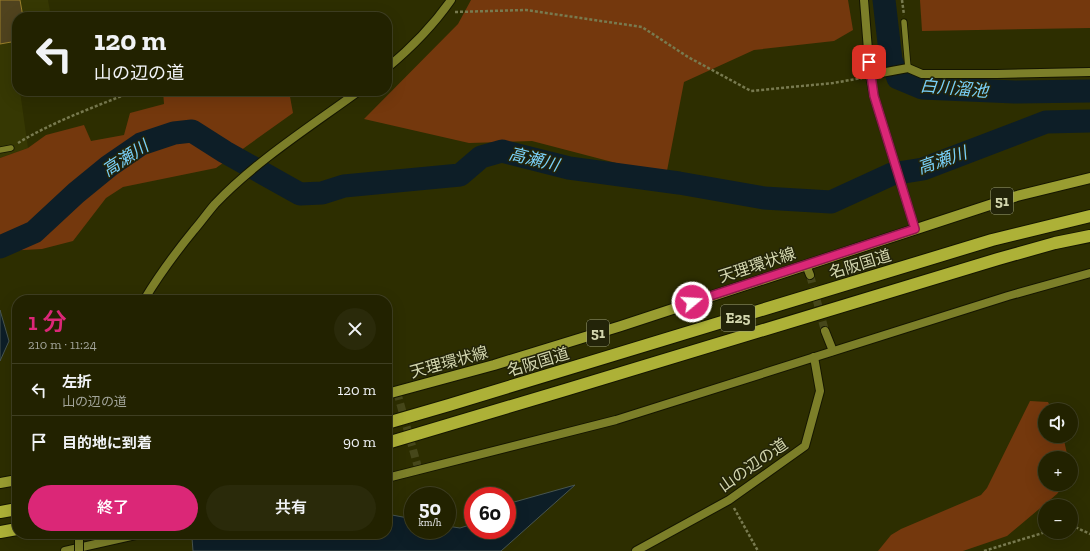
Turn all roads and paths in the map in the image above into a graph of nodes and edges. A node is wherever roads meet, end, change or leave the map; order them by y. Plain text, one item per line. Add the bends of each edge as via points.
1 (451, 0) edge
2 (864, 0) edge
3 (902, 0) edge
4 (442, 12) junction
5 (904, 22) joint
6 (392, 64) edge
7 (908, 68) junction
8 (1090, 72) edge
9 (870, 75) junction
10 (122, 96) edge
11 (353, 96) edge
12 (11, 148) joint
13 (0, 150) edge
14 (1090, 178) edge
15 (1090, 216) edge
16 (915, 229) junction
17 (1090, 236) edge
18 (806, 265) junction
19 (1090, 273) edge
20 (810, 275) tunnel mouth
21 (147, 295) edge
22 (826, 331) tunnel mouth
23 (833, 351) junction
24 (814, 357) junction
25 (392, 393) edge
26 (392, 422) edge
27 (392, 442) edge
28 (392, 477) edge
29 (12, 481) edge
30 (0, 483) edge
31 (729, 500) junction
32 (12, 510) edge
33 (0, 512) edge
34 (1078, 528) edge
35 (12, 530) edge
36 (0, 532) edge
37 (1038, 534) edge
38 (1090, 534) edge
39 (79, 539) edge
40 (118, 539) edge
41 (65, 551) edge
42 (79, 551) edge
43 (636, 551) edge
44 (758, 551) edge
45 (984, 551) edge

1 - 4 street
2 - 9 street
3 - 5 path
4 - 6 street via 412,48
4 - 9 path via 526,10 642,27 688,57 751,92 833,83
5 - 7 lane
7 - 8 street via 922,74
7 - 9 street
9 - 16 street via 874,96
10 - 12 path via 63,120
11 - 21 street via 270,156 215,204
12 - 13 lane
14 - 16 main road, 天理環状線 / 51 via 1016,196
15 - 26 highway, 名阪国道 / E25 via 992,240
16 - 18 main road, 天理環状線 / 51
17 - 27 highway, E25 via 998,259
18 - 20 street
18 - 25 main road, 天理環状線 / 51 via 494,365
19 - 23 street
22 - 23 street
23 - 24 street
24 - 28 street via 616,420
24 - 31 street, 山の辺の道 via 820,391 805,446
29 - 30 main road
31 - 43 street, 山の辺の道
31 - 44 path
32 - 33 highway
34 - 38 path
35 - 36 highway
37 - 45 path
39 - 42 street, bridge
40 - 41 street

